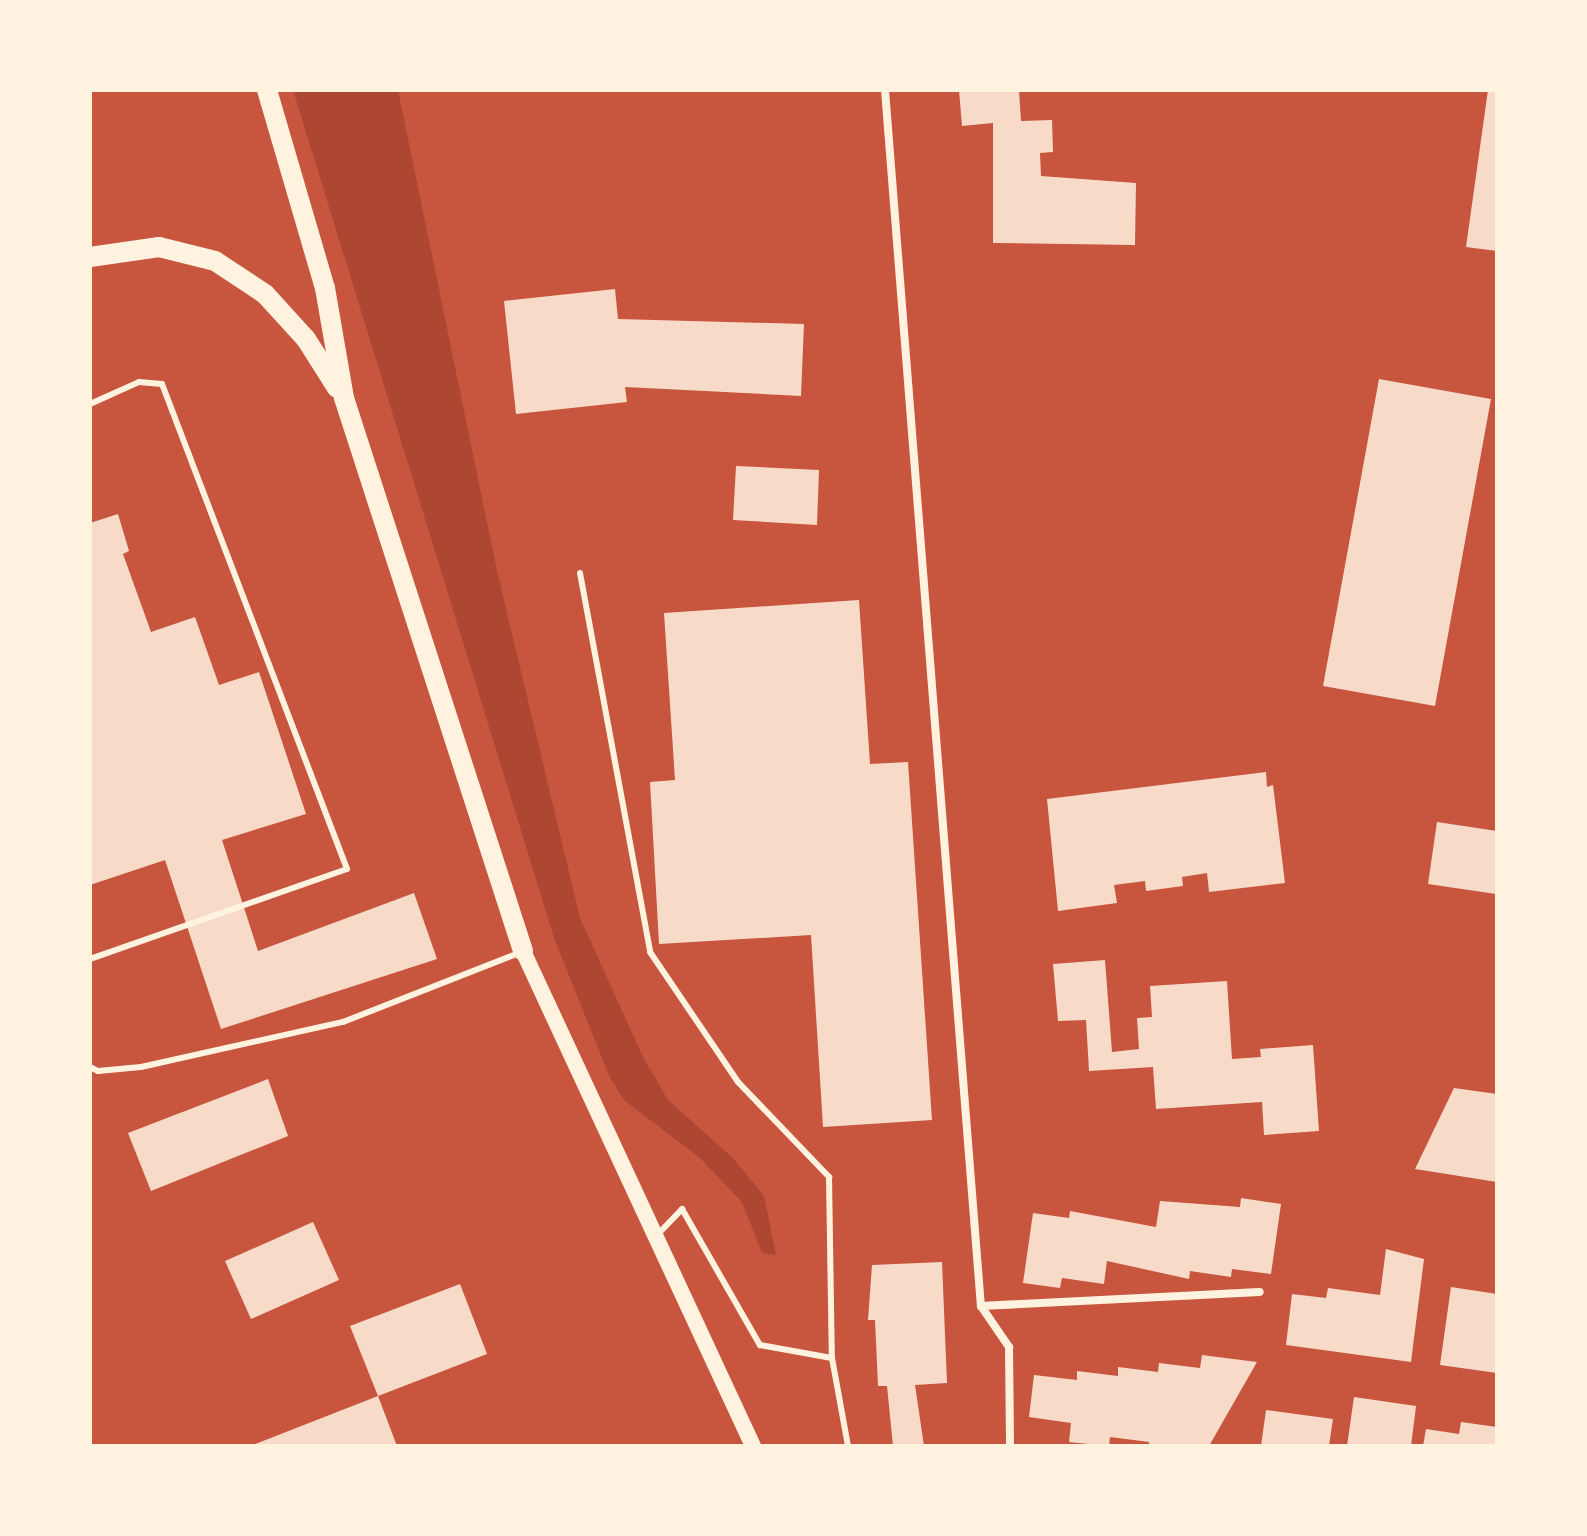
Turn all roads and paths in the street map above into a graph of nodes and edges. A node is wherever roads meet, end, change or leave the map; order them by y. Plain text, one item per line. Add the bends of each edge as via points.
1 (267, 90) edge
2 (885, 90) edge
3 (90, 257) edge
4 (344, 398) junction
5 (90, 404) edge
6 (580, 573) dead end
7 (523, 951) junction
8 (90, 959) edge
9 (90, 1067) edge
10 (656, 1236) junction
11 (1260, 1292) dead end
12 (981, 1306) junction
13 (832, 1358) junction
14 (753, 1446) edge
15 (848, 1446) edge
16 (1010, 1446) edge

1 - 4 main road via 325,288
2 - 12 street
3 - 4 main road via 159,247 215,261 265,294 306,339
4 - 7 main road
5 - 8 lane via 139,382 162,384 347,869
6 - 13 lane via 650,952 738,1082 829,1177
7 - 9 lane via 343,1022 141,1067
7 - 10 main road
10 - 13 lane via 682,1209 760,1345
10 - 14 main road
11 - 12 street
12 - 16 street via 1009,1347
13 - 15 lane

